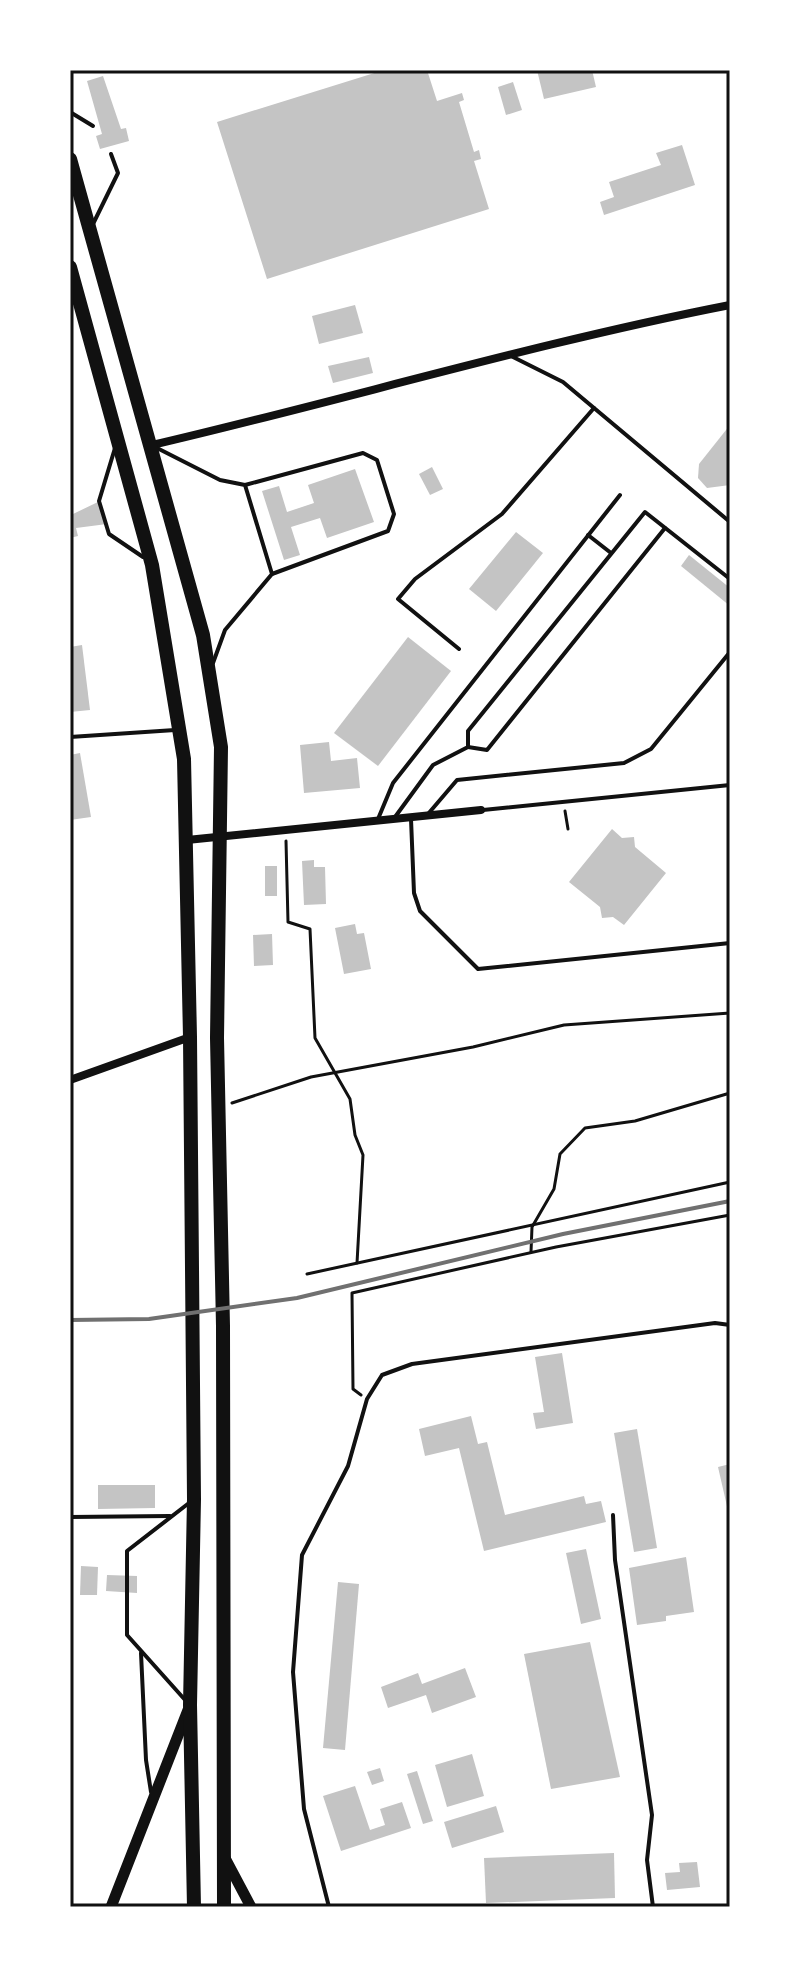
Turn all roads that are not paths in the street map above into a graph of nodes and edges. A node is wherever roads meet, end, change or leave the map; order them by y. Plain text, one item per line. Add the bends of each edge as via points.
1 (70, 112) edge
2 (93, 126) dead end
3 (111, 154) dead end
4 (70, 159) edge
5 (90, 230) junction
6 (70, 267) edge
7 (730, 305) edge
8 (510, 356) junction
9 (594, 408) junction
10 (119, 434) junction
11 (152, 445) junction
12 (245, 485) junction
13 (620, 495) dead end
14 (730, 522) edge
15 (665, 528) junction
16 (588, 535) junction
17 (611, 553) junction
18 (152, 565) junction
19 (272, 574) junction
20 (730, 579) edge
21 (459, 649) dead end
22 (730, 652) edge
23 (209, 673) junction
24 (180, 729) junction
25 (70, 737) edge
26 (468, 747) junction
27 (730, 785) edge
28 (481, 810) joint
29 (427, 816) junction
30 (411, 817) junction
31 (394, 818) junction
32 (378, 820) junction
33 (222, 836) junction
34 (187, 840) junction
35 (730, 943) edge
36 (190, 1037) junction
37 (70, 1080) edge
38 (730, 1325) edge
39 (194, 1499) junction
40 (613, 1515) dead end
41 (173, 1516) junction
42 (70, 1517) edge
43 (141, 1651) junction
44 (190, 1705) junction
45 (152, 1796) junction
46 (224, 1856) junction
47 (111, 1907) edge
48 (194, 1907) edge
49 (224, 1907) edge
50 (251, 1907) edge
51 (329, 1907) edge
52 (653, 1907) edge

1 - 2 lane
3 - 5 lane via 118,173
4 - 5 highway
5 - 11 highway
6 - 10 highway
7 - 8 street via 605,329
8 - 9 lane via 539,367
8 - 11 street
9 - 14 lane
9 - 21 lane via 502,514 415,579 398,599
10 - 18 highway
10 - 18 lane via 99,501 109,534
11 - 12 lane via 220,480
11 - 23 highway
12 - 19 lane
12 - 19 lane via 363,453 377,460 394,514 388,531
13 - 16 lane
15 - 17 lane via 645,512
15 - 20 lane
15 - 26 lane via 487,750
16 - 17 lane
16 - 32 lane via 393,783
17 - 26 lane via 468,731
18 - 24 highway
19 - 23 lane via 225,630
22 - 29 lane via 651,749 624,763 457,780
23 - 33 highway via 221,747
24 - 25 lane
24 - 34 highway
26 - 31 lane via 433,765
27 - 28 lane
28 - 29 street
29 - 30 street
30 - 31 street
30 - 35 lane via 414,893 420,911 478,969
31 - 32 street
32 - 33 street
33 - 34 street
33 - 46 highway via 218,1108
34 - 36 highway
36 - 37 street
36 - 39 highway
38 - 51 lane via 412,1364 382,1375 367,1399 348,1466 302,1555 293,1672 304,1809
39 - 41 lane
39 - 44 highway
40 - 52 lane via 652,1815 647,1860
41 - 42 lane
41 - 43 lane via 127,1551 127,1635
43 - 44 lane
43 - 45 lane
44 - 45 street
44 - 48 highway
45 - 47 street
46 - 49 highway
46 - 50 street

